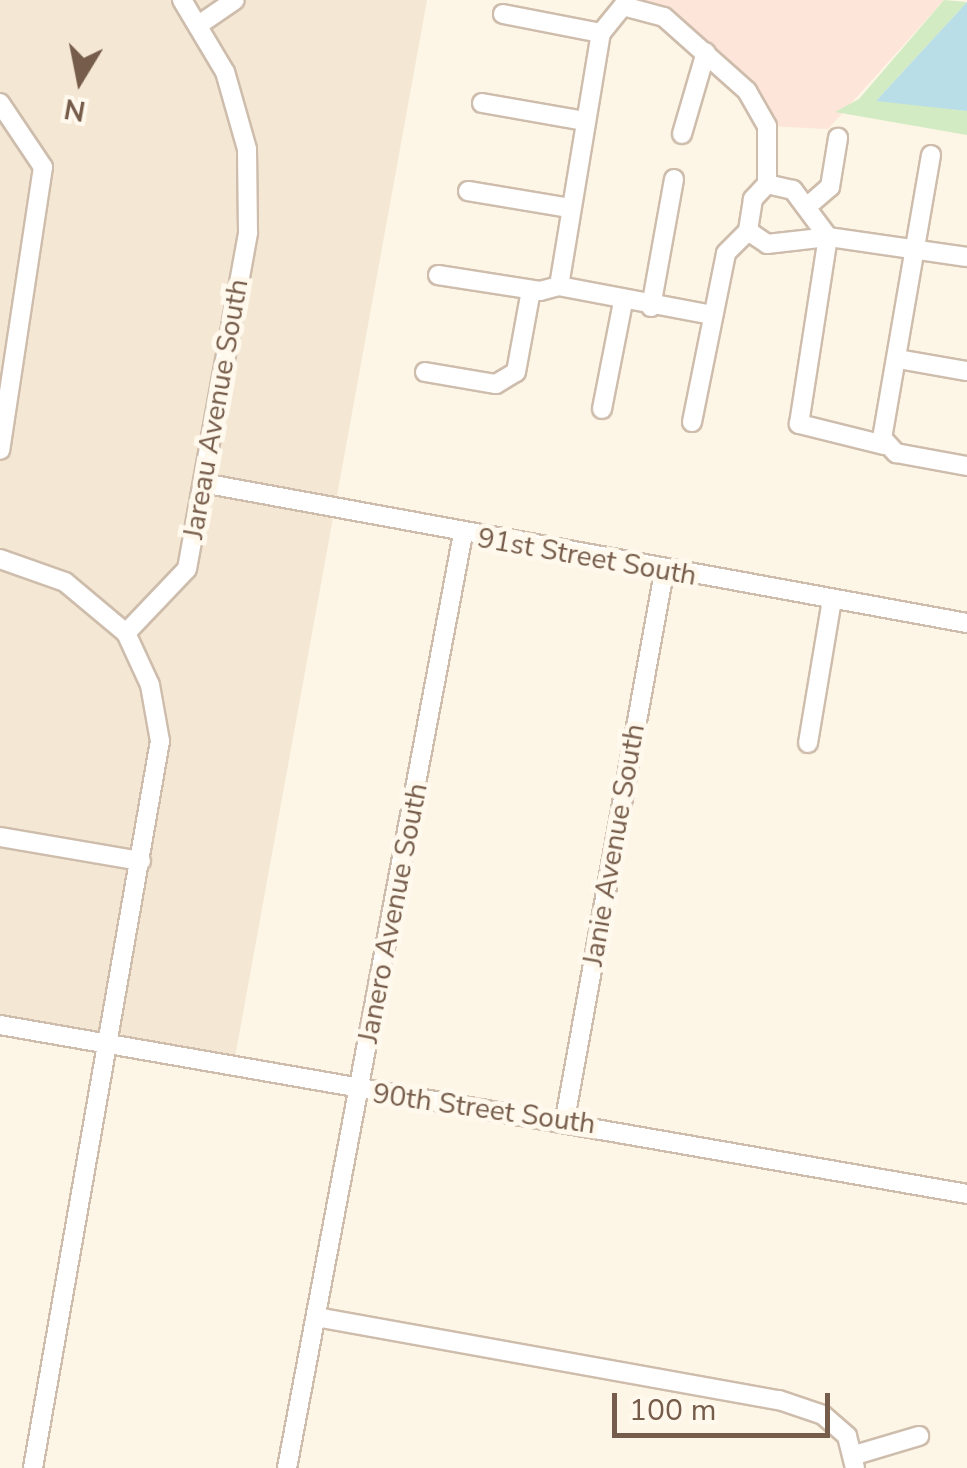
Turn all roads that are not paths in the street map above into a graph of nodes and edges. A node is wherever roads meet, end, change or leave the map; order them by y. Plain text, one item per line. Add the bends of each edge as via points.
1 (182, 0) edge
2 (236, 0) edge
3 (631, 3) edge
4 (503, 14) dead end
5 (200, 24) junction
6 (601, 32) junction
7 (706, 52) junction
8 (0, 102) edge
9 (482, 104) dead end
10 (585, 121) junction
11 (682, 134) dead end
12 (838, 138) dead end
13 (931, 156) dead end
14 (674, 179) dead end
15 (767, 184) junction
16 (468, 192) dead end
17 (809, 205) junction
18 (570, 208) junction
19 (748, 231) junction
20 (828, 237) junction
21 (915, 249) junction
22 (967, 258) edge
23 (438, 276) dead end
24 (559, 286) junction
25 (531, 290) junction
26 (623, 302) junction
27 (651, 308) junction
28 (713, 315) junction
29 (898, 359) junction
30 (425, 372) dead end
31 (967, 372) edge
32 (602, 410) dead end
33 (692, 422) dead end
34 (884, 445) junction
35 (0, 450) edge
36 (967, 466) edge
37 (208, 484) junction
38 (463, 534) junction
39 (0, 559) edge
40 (664, 572) junction
41 (832, 600) junction
42 (967, 623) edge
43 (126, 633) junction
44 (808, 743) dead end
45 (0, 838) edge
46 (141, 861) junction
47 (0, 1026) edge
48 (114, 1046) junction
49 (358, 1090) junction
50 (565, 1118) junction
51 (967, 1194) edge
52 (316, 1317) junction
53 (919, 1436) dead end
54 (855, 1462) edge
55 (33, 1468) edge
56 (287, 1468) edge

1 - 5 street, Jareau Avenue South
2 - 5 street
3 - 6 street via 612,11
3 - 7 street via 664,16
4 - 6 street
5 - 37 street, Jareau Avenue South via 225,72 249,192
6 - 10 street
7 - 11 street
7 - 15 street via 767,126
8 - 35 street via 43,167
9 - 10 street
10 - 18 street
12 - 17 street via 830,187
13 - 21 street
14 - 27 street
15 - 17 street via 793,190
15 - 19 street
16 - 18 street
17 - 20 street
18 - 24 street
19 - 20 street via 767,244
19 - 28 street via 726,253
20 - 21 street
20 - 34 street via 799,424
21 - 22 street
21 - 29 street
23 - 25 street
24 - 25 street
24 - 26 street
25 - 30 street via 516,372 496,384
26 - 27 street
26 - 32 street
27 - 28 street
28 - 33 street
29 - 31 street
29 - 34 street
34 - 36 street
37 - 38 street, 91st Street South
37 - 43 street, Jareau Avenue South via 187,569
38 - 40 street, 91st Street South
38 - 49 street, Janero Avenue South
39 - 43 street via 65,582
40 - 41 street, 91st Street South
40 - 50 street, Janie Avenue South
41 - 42 street, 91st Street South
41 - 44 street
43 - 46 street via 150,684 160,741
45 - 46 street
46 - 48 street
47 - 48 street, 90th Street South
48 - 49 street, 90th Street South
48 - 55 street
49 - 50 street, 90th Street South
49 - 52 street, Janero Avenue South
50 - 51 street, 90th Street South
52 - 54 street via 779,1400 823,1415
52 - 56 street, Janero Avenue South
53 - 54 street

